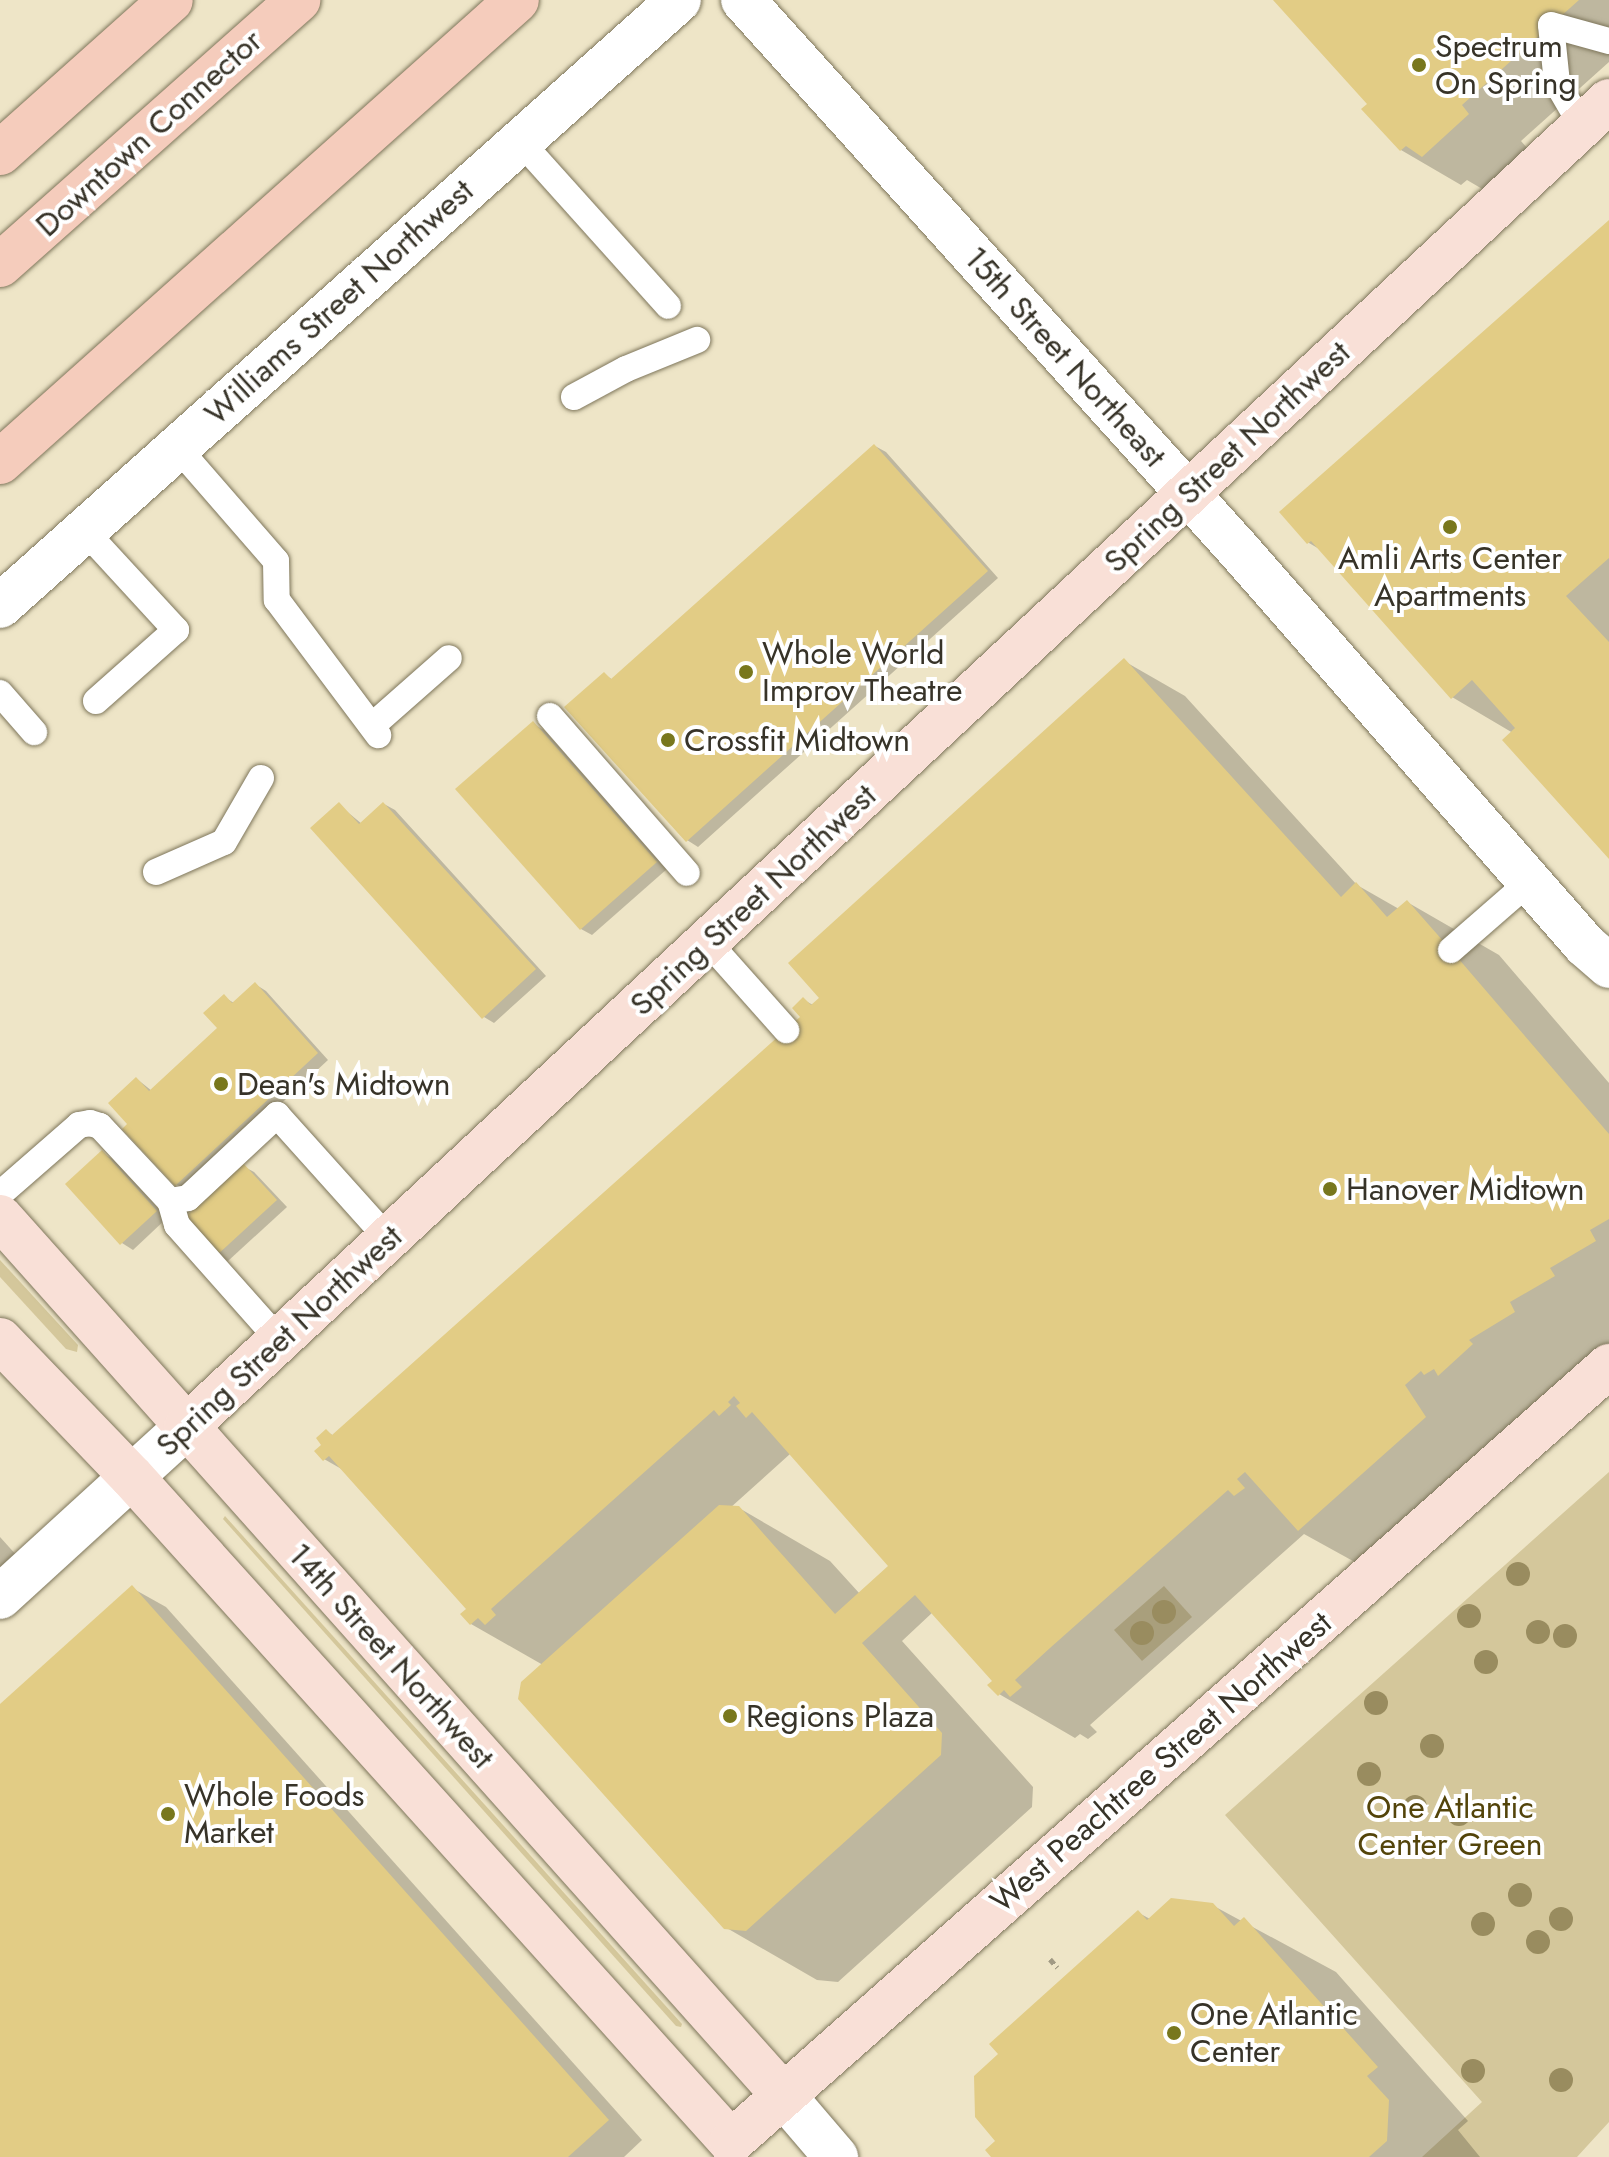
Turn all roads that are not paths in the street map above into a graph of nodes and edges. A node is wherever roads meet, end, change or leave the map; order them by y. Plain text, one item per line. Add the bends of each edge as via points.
1 (171, 0) edge
2 (298, 0) edge
3 (517, 0) edge
4 (679, 0) edge
5 (743, 0) edge
6 (1609, 41) edge
7 (1596, 114) edge
8 (521, 142) junction
9 (0, 153) edge
10 (0, 265) edge
11 (668, 306) dead end
12 (697, 340) dead end
13 (574, 397) dead end
14 (177, 447) junction
15 (0, 462) edge
16 (1188, 493) junction
17 (84, 530) junction
18 (0, 606) edge
19 (449, 658) dead end
20 (0, 693) edge
21 (96, 701) dead end
22 (550, 716) dead end
23 (34, 732) dead end
24 (261, 778) dead end
25 (156, 872) dead end
26 (687, 873) dead end
27 (1530, 881) junction
28 (708, 942) junction
29 (1451, 950) dead end
30 (1609, 966) edge
31 (786, 1030) dead end
32 (0, 1194) edge
33 (170, 1201) junction
34 (0, 1217) edge
35 (389, 1240) junction
36 (0, 1340) edge
37 (280, 1341) junction
38 (1609, 1366) edge
39 (186, 1427) junction
40 (131, 1476) junction
41 (0, 1597) edge
42 (783, 2095) junction
43 (730, 2152) edge
44 (836, 2157) edge

1 - 9 highway
2 - 10 highway, Downtown Connector
3 - 15 highway
4 - 8 street, Williams Street Northwest
5 - 16 street, 15th Street Northeast
6 - 7 lane via 1551,25 1557,83
7 - 16 main road, Spring Street Northwest
8 - 11 lane
8 - 14 street, Williams Street Northwest
12 - 13 lane
14 - 17 street, Williams Street Northwest
14 - 19 lane via 276,561 277,600 376,730
16 - 27 street, 15th Street Northeast
16 - 28 main road, Spring Street Northwest
17 - 18 street, Williams Street Northwest
17 - 21 lane via 176,630
20 - 23 lane
22 - 26 lane
24 - 25 lane via 224,842
27 - 29 lane
27 - 30 street, 15th Street Northeast
28 - 31 lane
28 - 35 main road, Spring Street Northwest
32 - 33 lane via 79,1125 90,1123 100,1126
33 - 35 lane via 188,1198 277,1115
33 - 37 lane via 177,1225
34 - 39 main road, 14th Street Northwest
35 - 37 main road, Spring Street Northwest
36 - 40 main road
37 - 39 main road, Spring Street Northwest
38 - 42 main road, West Peachtree Street Northwest
39 - 40 street, Spring Street Northwest
39 - 42 main road, 14th Street Northwest
40 - 41 street, Spring Street Northwest
40 - 43 main road
42 - 43 main road, West Peachtree Street Northwest
42 - 44 street

